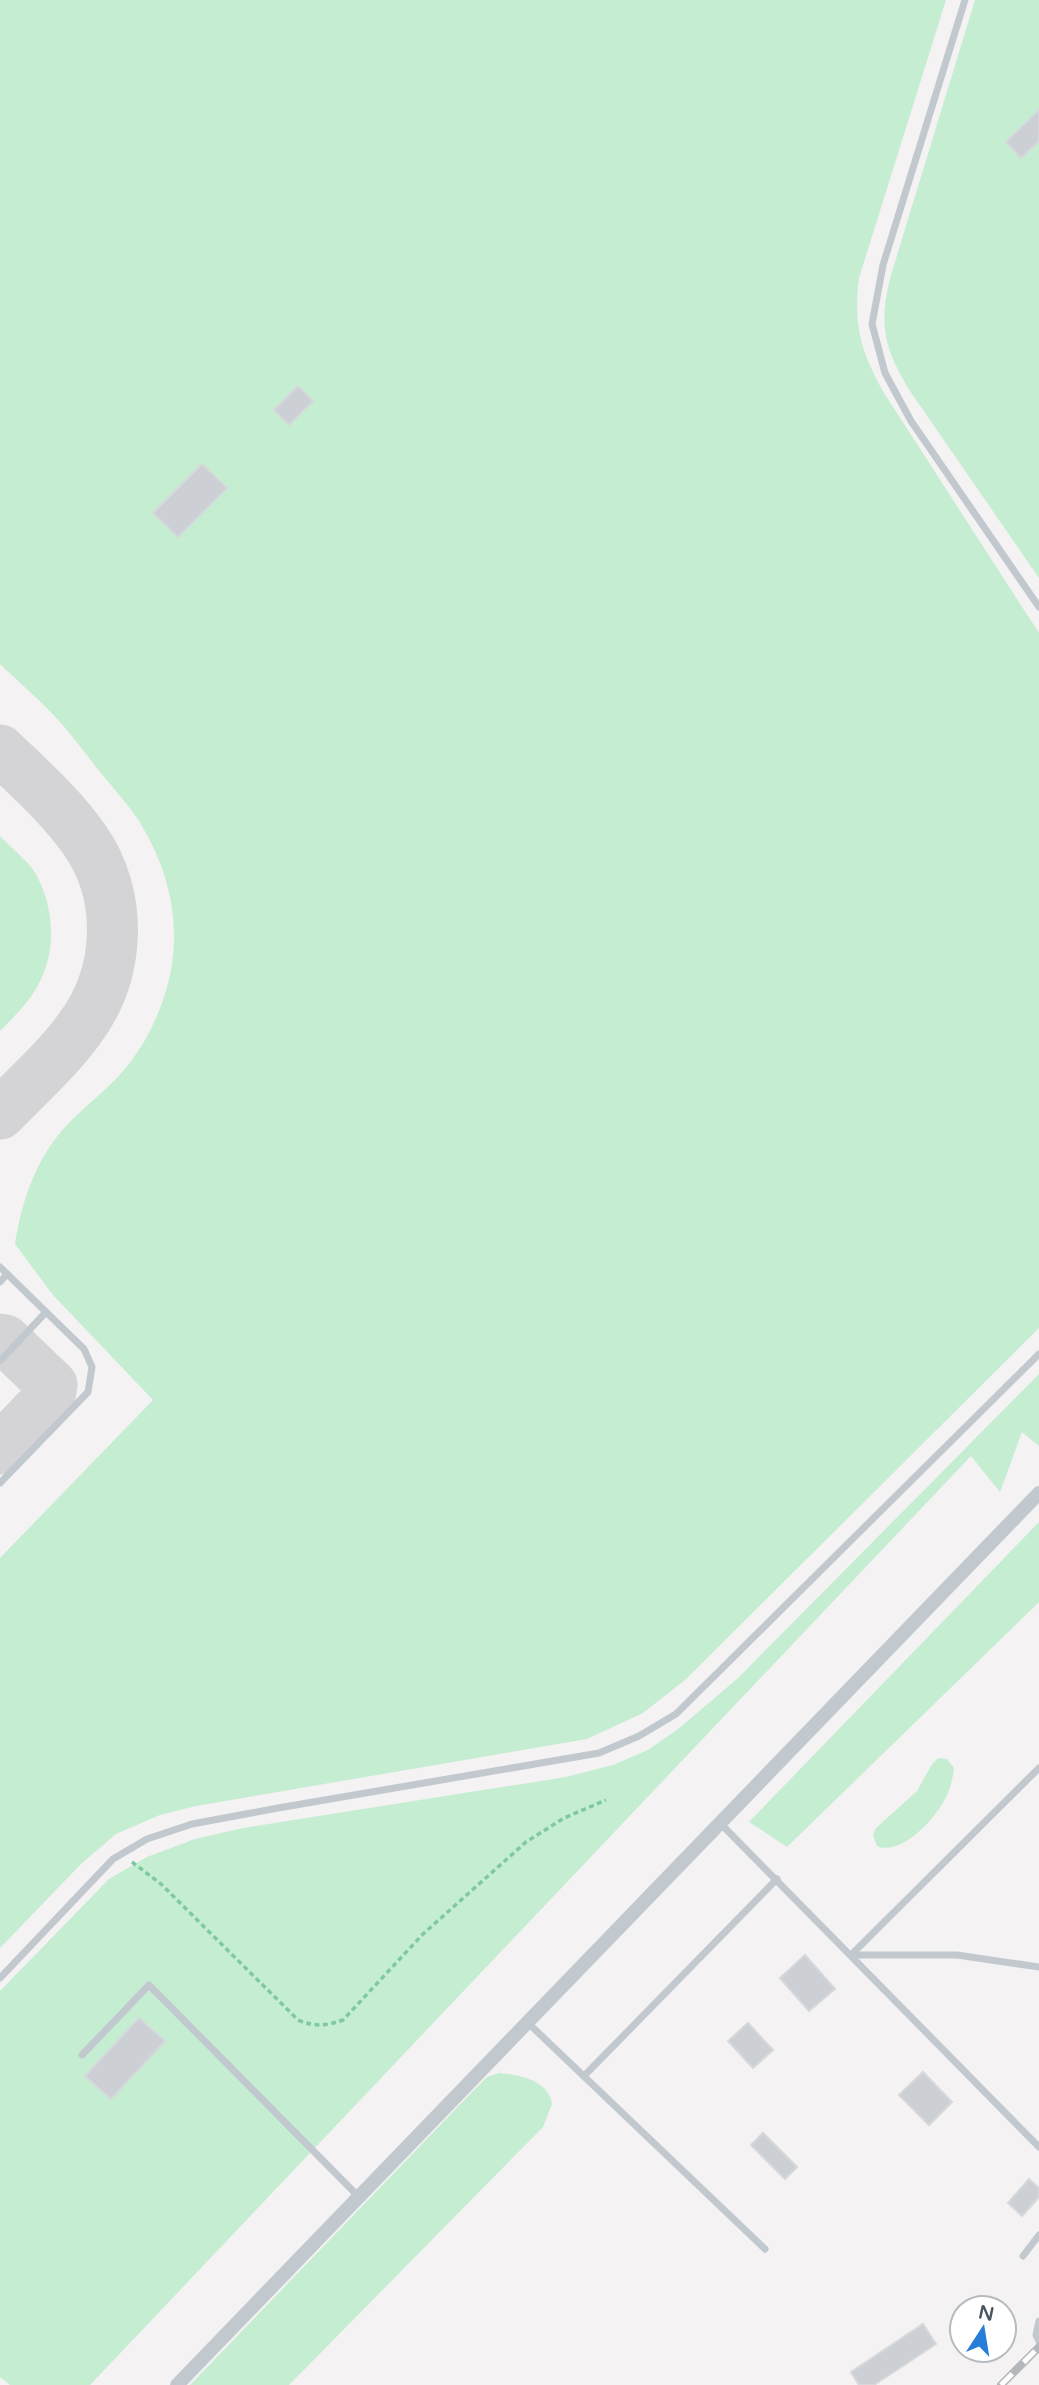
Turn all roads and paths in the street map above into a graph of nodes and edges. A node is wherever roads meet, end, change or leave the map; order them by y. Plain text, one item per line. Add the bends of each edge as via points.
1 (965, 0) edge
2 (1039, 607) edge
3 (0, 1267) edge
4 (8, 1274) junction
5 (0, 1282) edge
6 (46, 1312) junction
7 (1039, 1354) edge
8 (0, 1361) edge
9 (0, 1483) edge
10 (1039, 1493) edge
11 (1039, 1768) edge
12 (606, 1800) dead end
13 (720, 1823) junction
14 (122, 1854) junction
15 (777, 1879) junction
16 (851, 1955) junction
17 (1039, 1967) edge
18 (0, 1978) edge
19 (527, 2021) junction
20 (82, 2055) dead end
21 (584, 2076) junction
22 (1039, 2147) edge
23 (359, 2197) junction
24 (1039, 2235) edge
25 (765, 2249) dead end
26 (1024, 2256) dead end
27 (1039, 2321) edge
28 (1039, 2341) edge
29 (177, 2385) edge

1 - 2 lane via 883,265 872,324 885,373 911,421
3 - 4 lane
4 - 5 lane
4 - 6 lane
6 - 8 lane
6 - 9 lane via 84,1349 92,1367 88,1392
7 - 14 lane via 676,1714 639,1736 599,1753 192,1824 147,1839
10 - 13 street
11 - 16 lane
12 - 14 path via 564,1818 526,1842 423,1934 343,2020 326,2026 298,2021 161,1884
13 - 15 lane
13 - 19 street
14 - 18 lane
15 - 16 lane
15 - 21 lane
16 - 17 lane via 957,1955
16 - 22 lane
19 - 21 lane
19 - 23 street
20 - 23 lane via 149,1985
21 - 25 lane
23 - 29 street
24 - 26 lane
27 - 28 lane

